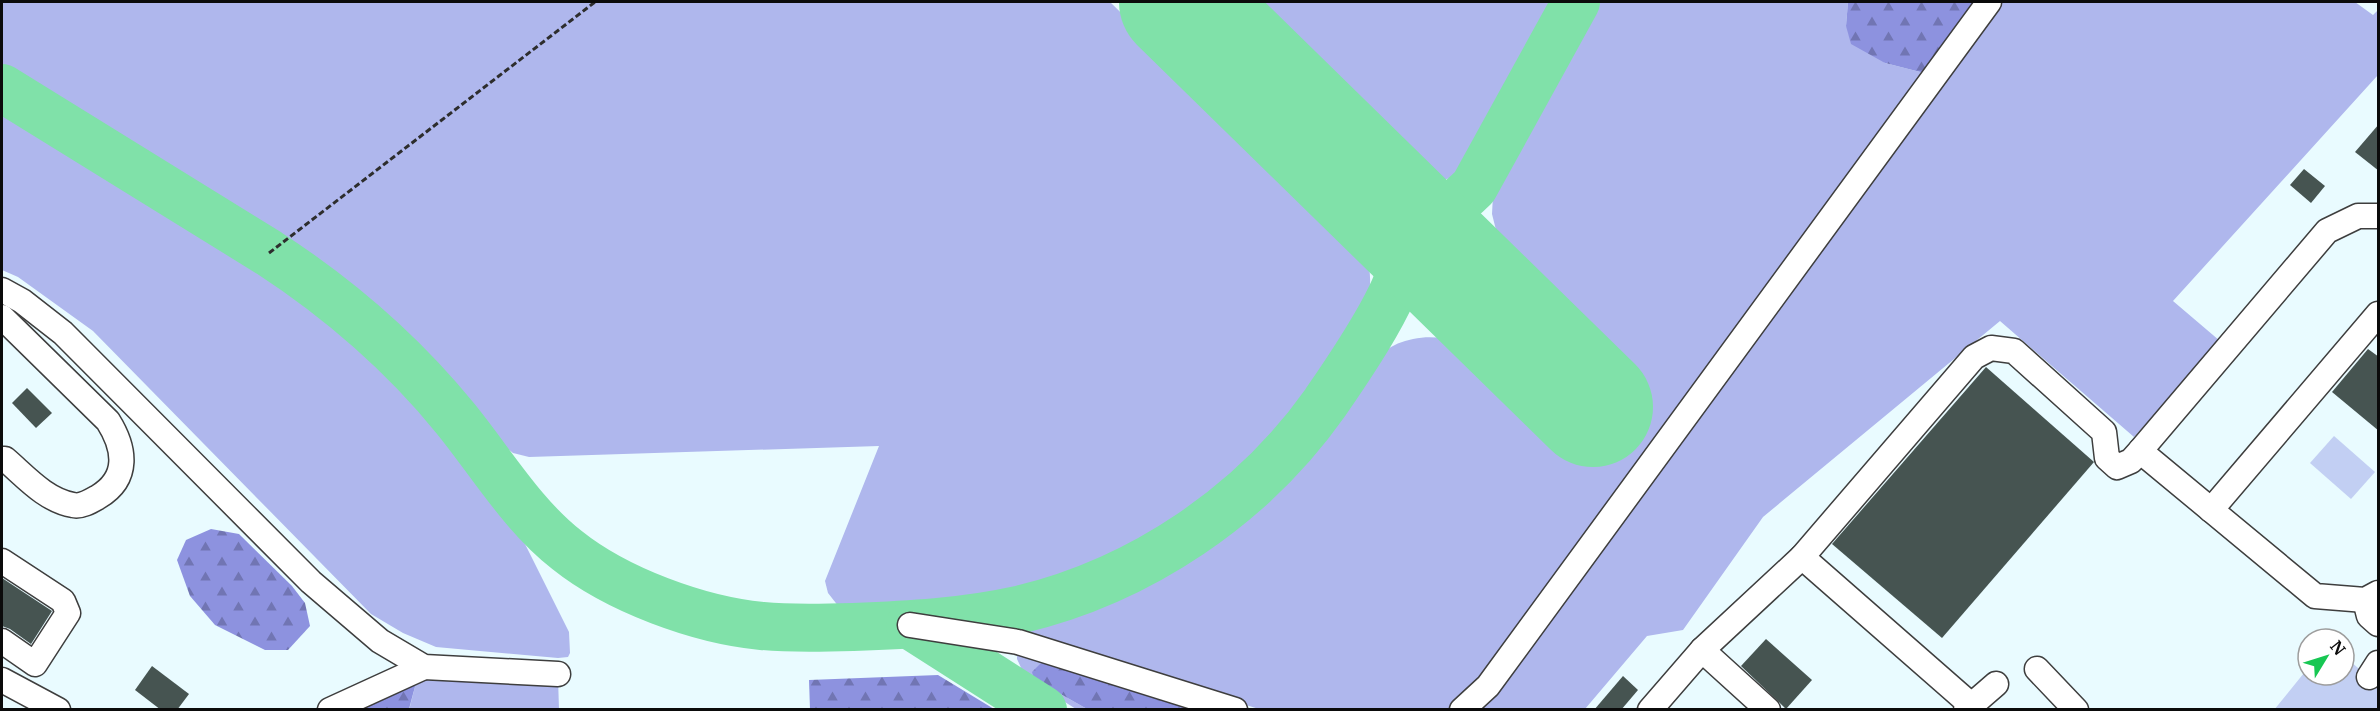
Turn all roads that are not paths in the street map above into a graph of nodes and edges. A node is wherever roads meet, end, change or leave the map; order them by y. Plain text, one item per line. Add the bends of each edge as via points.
1 (1989, 2) edge
2 (2379, 216) edge
3 (2, 290) edge
4 (2379, 314) edge
5 (2, 317) edge
6 (2140, 452) junction
7 (3, 458) edge
8 (2211, 510) junction
9 (1802, 557) junction
10 (2, 561) edge
11 (2372, 596) edge
12 (2379, 624) edge
13 (910, 625) dead end
14 (2, 641) edge
15 (1702, 650) junction
16 (424, 667) junction
17 (2037, 669) dead end
18 (558, 674) dead end
19 (2, 680) edge
20 (1996, 684) dead end
21 (1968, 707) edge
22 (58, 710) edge
23 (330, 710) edge
24 (1235, 710) edge
25 (1462, 710) edge
26 (1650, 710) edge
27 (1767, 710) edge
28 (2076, 710) edge

1 - 25 lane via 1488,686
2 - 6 lane via 2358,216 2327,231
3 - 16 lane via 63,333 311,582 380,641
4 - 8 lane
5 - 7 lane via 108,421 121,450 122,468 103,494 76,506 53,500
6 - 8 lane
6 - 9 lane via 2132,461 2117,467 2107,458 2104,432 2014,351 1991,348 1974,357
8 - 11 lane via 2315,596
9 - 15 lane
9 - 21 lane
10 - 14 lane via 63,601 68,613 35,664
11 - 12 lane via 2369,616
13 - 24 lane via 1018,642
15 - 26 lane
15 - 27 lane
16 - 18 lane
16 - 23 lane
17 - 28 lane
19 - 22 lane
20 - 21 lane

